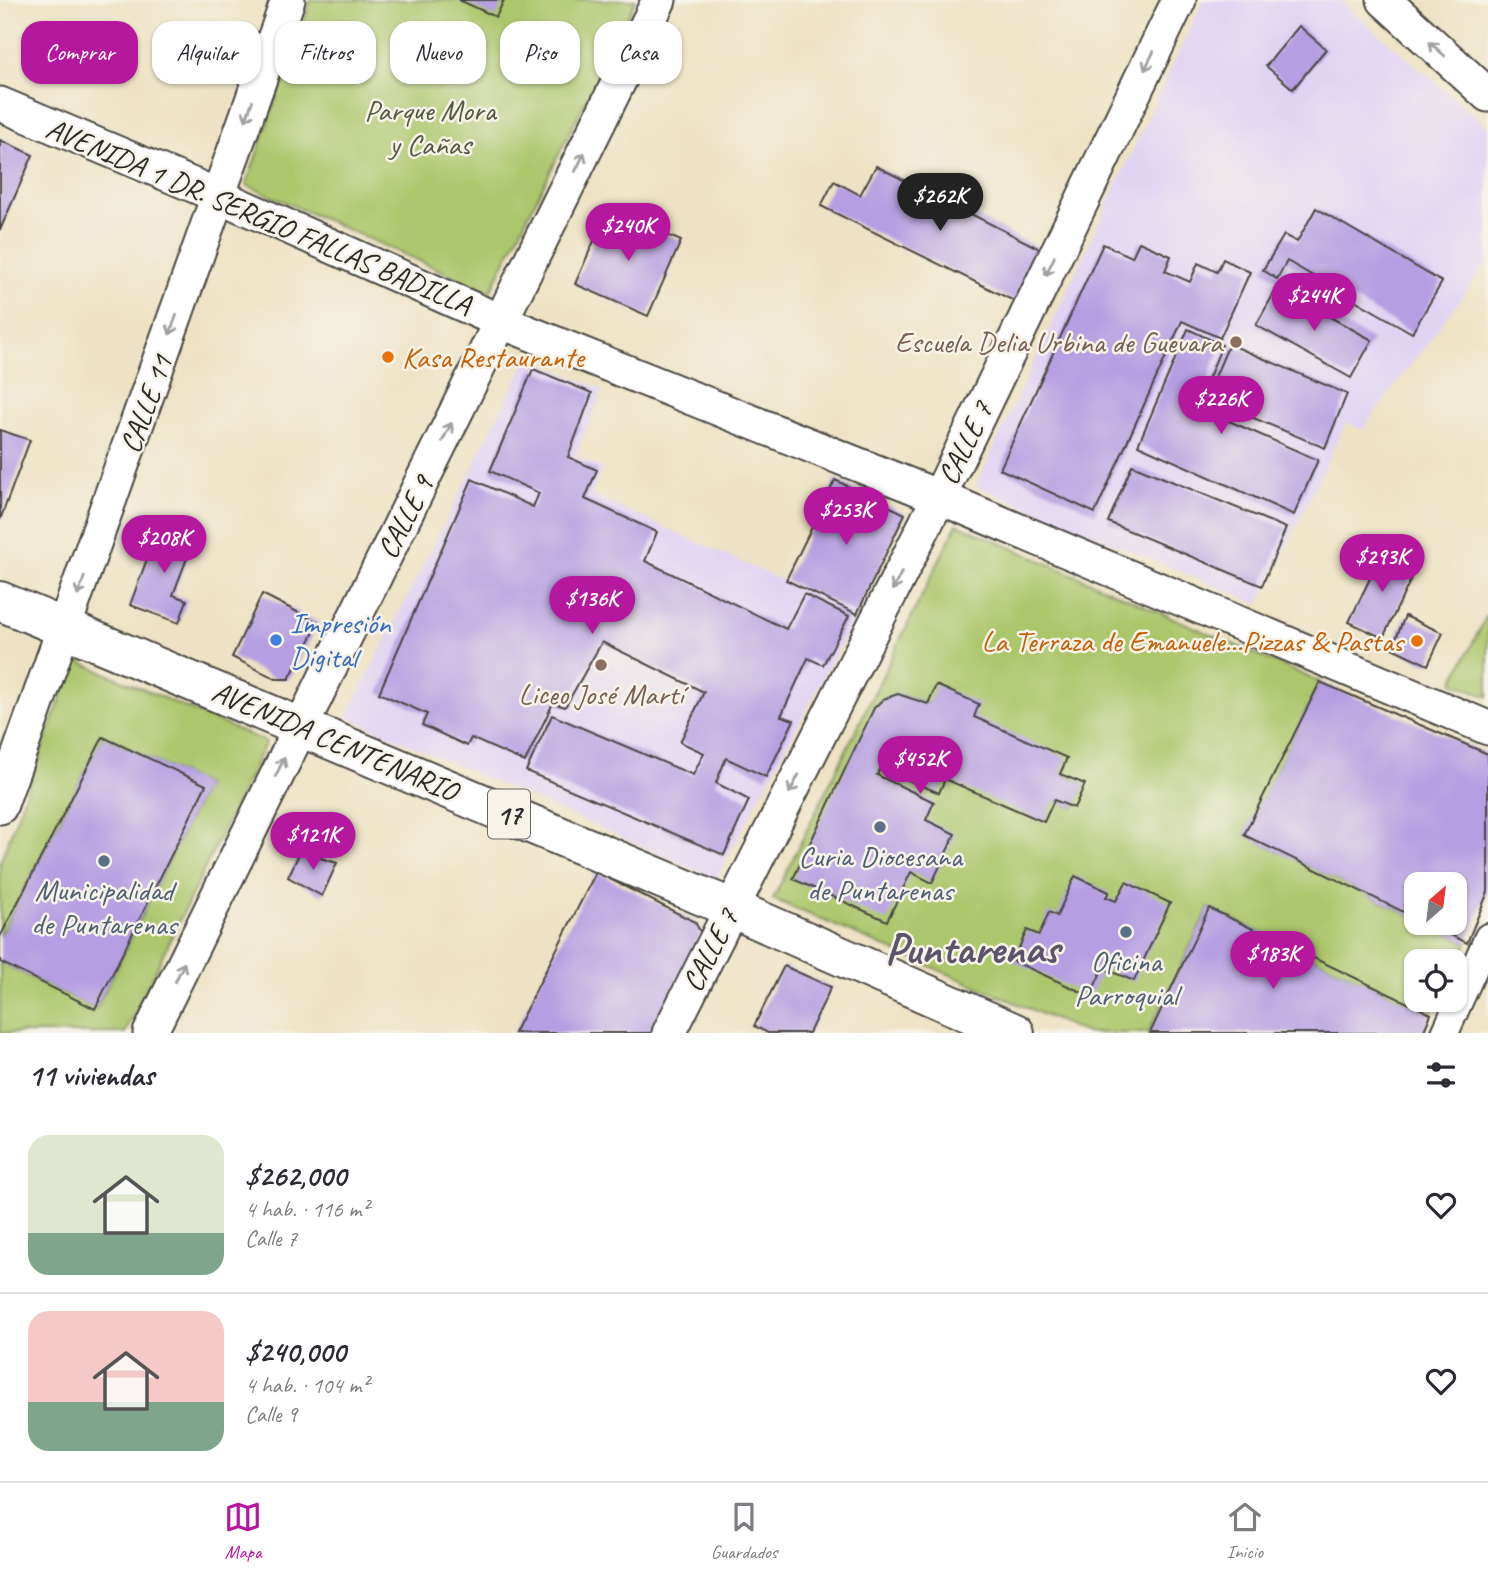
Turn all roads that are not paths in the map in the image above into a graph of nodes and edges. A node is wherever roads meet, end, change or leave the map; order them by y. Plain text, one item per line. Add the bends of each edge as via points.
1 (288, 0) edge
2 (659, 0) edge
3 (1179, 0) edge
4 (1384, 0) edge
5 (1488, 95) edge
6 (0, 104) edge
7 (219, 196) junction
8 (502, 322) junction
9 (939, 498) junction
10 (0, 601) edge
11 (66, 629) junction
12 (300, 726) junction
13 (1488, 728) edge
14 (0, 807) edge
15 (731, 908) junction
16 (1488, 936) edge
17 (150, 1033) edge
18 (669, 1033) edge
19 (1015, 1033) edge
20 (1445, 1033) edge

1 -> 7 street, CALLE 11
8 -> 2 street, CALLE 9
3 -> 9 street, CALLE 7
5 -> 4 street
6 - 7 street, AVENIDA 1 DR. SERGIO FALLAS BADILLA
7 - 8 street, AVENIDA 1 DR. SERGIO FALLAS BADILLA
7 -> 11 street, CALLE 11
8 - 9 street, AVENIDA 1 DR. SERGIO FALLAS BADILLA
12 -> 8 street, CALLE 9
9 - 13 street, AVENIDA 1 DR. SERGIO FALLAS BADILLA
9 -> 15 street, CALLE 7
10 - 11 main road, AVENIDA CENTENARIO / 17
11 - 12 main road, AVENIDA CENTENARIO / 17
11 - 14 street, CALLE 11
12 - 15 main road, AVENIDA CENTENARIO / 17
17 -> 12 street, CALLE 9
15 - 18 street, CALLE 7
15 - 19 main road, AVENIDA CENTENARIO / 17
16 - 20 street

